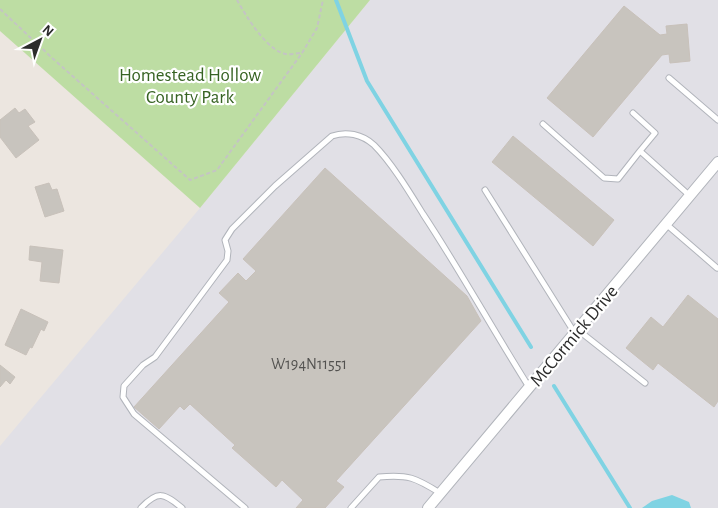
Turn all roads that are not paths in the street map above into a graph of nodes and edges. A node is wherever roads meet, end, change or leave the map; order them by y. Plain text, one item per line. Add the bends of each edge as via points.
1 (669, 78) dead end
2 (633, 113) dead end
3 (718, 120) edge
4 (543, 124) dead end
5 (640, 151) junction
6 (718, 162) edge
7 (485, 190) dead end
8 (690, 196) junction
9 (666, 224) junction
10 (717, 268) edge
11 (576, 331) junction
12 (645, 383) dead end
13 (529, 387) junction
14 (440, 493) junction
15 (141, 508) edge
16 (182, 508) edge
17 (245, 508) edge
18 (351, 508) edge
19 (428, 508) edge

1 - 3 lane
2 - 5 lane via 655,133
4 - 5 lane via 604,178 618,179
5 - 8 lane
6 - 8 street, McCormick Drive
7 - 11 lane
8 - 9 street, McCormick Drive
9 - 10 lane
9 - 11 street, McCormick Drive
11 - 12 lane
11 - 13 street, McCormick Drive
13 - 14 street, McCormick Drive
13 - 17 lane via 437,235 373,144 342,132 332,136 232,229 225,240 227,260 154,357 124,386 123,397 134,414
14 - 18 lane via 418,479 397,475 379,477
14 - 19 street, McCormick Drive
15 - 16 lane via 161,495 168,496

